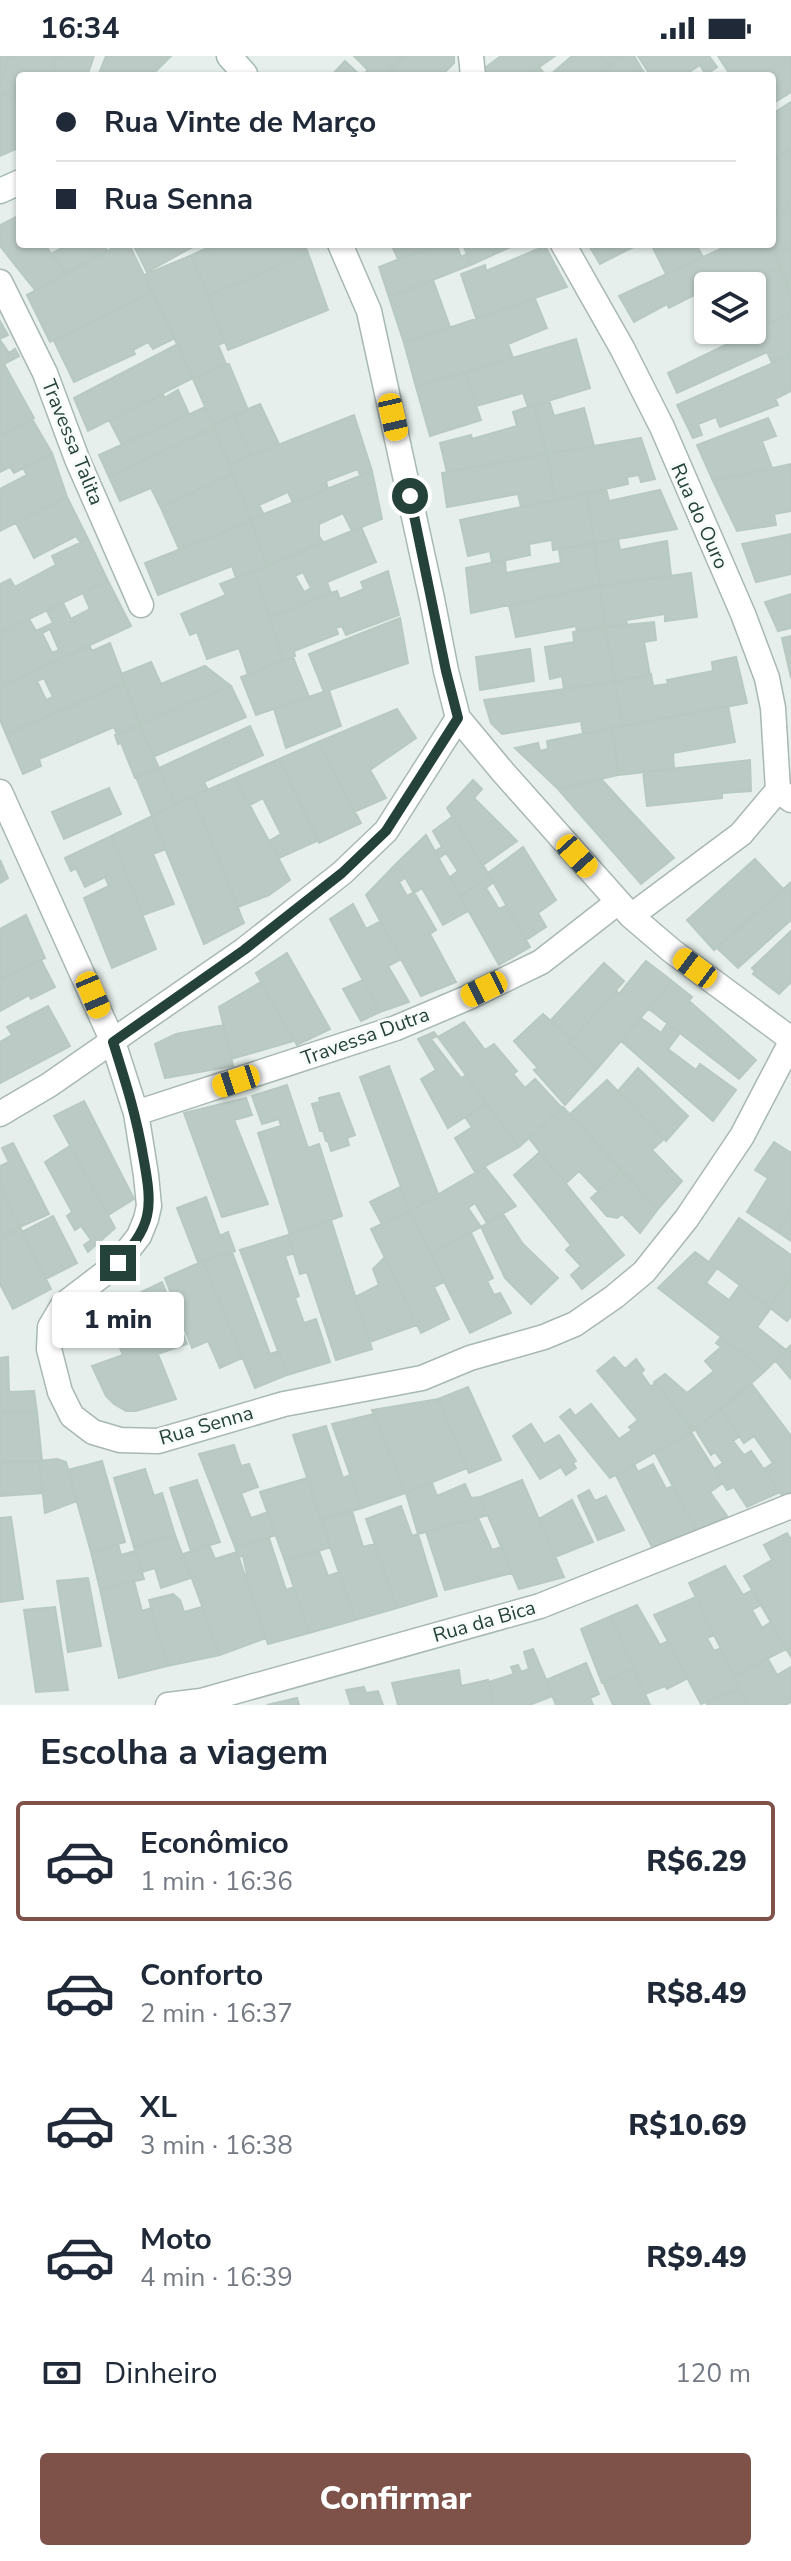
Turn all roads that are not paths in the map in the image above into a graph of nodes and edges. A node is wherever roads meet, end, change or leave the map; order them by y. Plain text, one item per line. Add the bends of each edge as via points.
1 (229, 56) edge
2 (242, 72) edge
3 (342, 248) edge
4 (565, 248) edge
5 (0, 282) edge
6 (141, 605) dead end
7 (458, 718) junction
8 (0, 792) edge
9 (784, 795) edge
10 (624, 909) junction
11 (791, 1041) edge
12 (113, 1042) junction
13 (136, 1113) junction
14 (0, 1114) edge
15 (791, 1506) edge
16 (168, 1705) edge

1 - 2 street
3 - 7 street via 369,311
4 - 9 street, Rua do Ouro via 662,427 743,614 767,678
5 - 6 street, Travessa Talita via 45,373
7 - 10 street
7 - 12 street via 386,831 342,873
8 - 12 street, Rua Senna
9 - 10 street, Travessa Dutra via 741,834
10 - 11 street
10 - 13 street, Travessa Dutra via 541,962 396,1028
11 - 13 street, Rua Senna via 742,1136 687,1218 644,1272 575,1324 422,1378 284,1404 158,1441 120,1440 93,1432 72,1416 49,1349 50,1327 63,1305 118,1263 146,1219 149,1206
12 - 13 street, Rua Senna
12 - 14 street
15 - 16 street, Rua da Bica via 540,1606 201,1701

